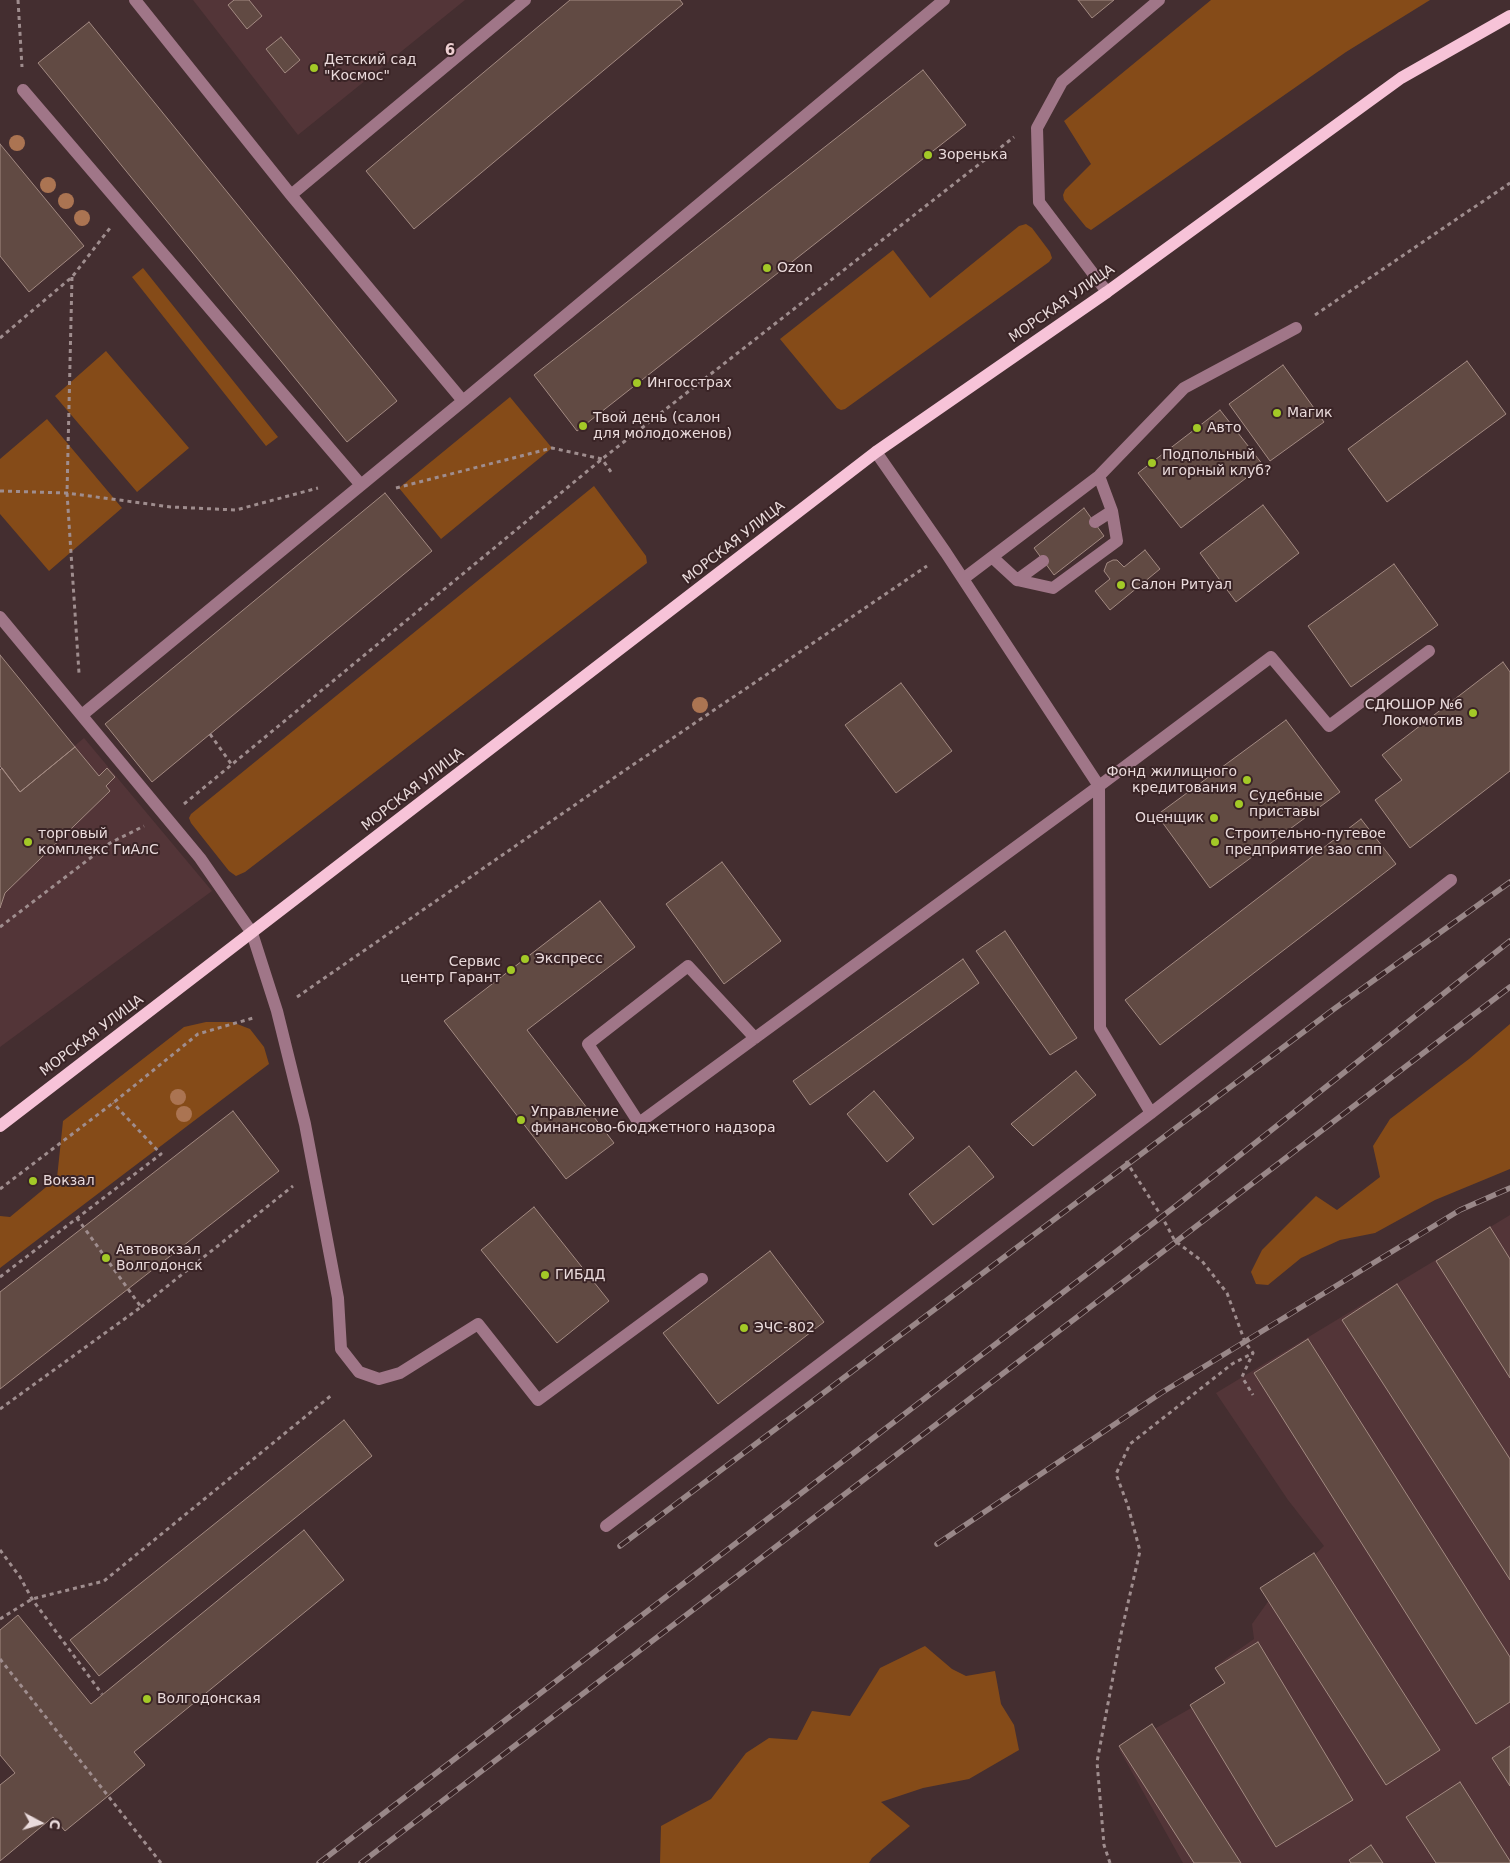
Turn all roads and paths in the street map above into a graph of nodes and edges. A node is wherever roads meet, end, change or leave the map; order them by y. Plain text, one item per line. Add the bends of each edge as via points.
1 (18, 0) edge
2 (135, 0) edge
3 (525, 0) edge
4 (944, 0) edge
5 (1159, 0) edge
6 (1510, 16) edge
7 (23, 90) joint
8 (1045, 113) junction
9 (1510, 183) edge
10 (291, 195) junction
11 (125, 209) junction
12 (72, 277) junction
13 (1107, 292) junction
14 (1296, 328) joint
15 (0, 338) edge
16 (463, 401) junction
17 (876, 452) junction
18 (602, 459) junction
19 (611, 472) dead end
20 (1099, 476) junction
21 (361, 485) junction
22 (321, 487) dead end
23 (0, 491) edge
24 (67, 493) junction
25 (1112, 511) junction
26 (1094, 522) dead end
27 (946, 553) junction
28 (992, 558) junction
29 (1044, 561) dead end
30 (963, 579) junction
31 (1016, 580) junction
32 (0, 617) edge
33 (1429, 651) dead end
34 (82, 715) junction
35 (210, 734) dead end
36 (232, 765) junction
37 (1099, 786) junction
38 (165, 816) junction
39 (1451, 880) dead end
40 (0, 927) edge
41 (252, 933) junction
42 (277, 1011) junction
43 (755, 1038) junction
44 (113, 1103) junction
45 (1151, 1113) junction
46 (0, 1126) edge
47 (1112, 1142) junction
48 (298, 1183) dead end
49 (0, 1189) edge
50 (77, 1218) junction
51 (0, 1277) edge
52 (702, 1279) dead end
53 (141, 1306) junction
54 (1253, 1353) junction
55 (333, 1394) dead end
56 (1253, 1395) dead end
57 (0, 1409) edge
58 (606, 1526) dead end
59 (0, 1550) edge
60 (32, 1599) junction
61 (0, 1619) edge
62 (0, 1659) edge
63 (102, 1694) dead end
64 (161, 1863) edge
65 (1110, 1863) edge

1 - 7 path
2 - 10 street
3 - 10 street
4 - 16 street
5 - 8 street via 1062,82
6 - 13 main road, МОРСКАЯ УЛИЦА via 1401,78
7 - 11 street
8 - 13 street via 1037,128 1039,202
8 - 18 path
9 - 14 path
10 - 16 street
11 - 12 path
11 - 21 street
12 - 15 path
12 - 24 path
13 - 17 main road, МОРСКАЯ УЛИЦА
14 - 20 street via 1184,388
16 - 21 street
17 - 27 street
17 - 41 main road, МОРСКАЯ УЛИЦА
18 - 19 path
18 - 21 path via 552,448 399,488
18 - 36 path
20 - 25 street
20 - 28 street
21 - 34 street
22 - 24 path via 236,510 171,507
23 - 24 path
24 - 34 path
25 - 26 street
25 - 31 street via 1117,541 1053,588
27 - 30 street
27 - 42 path via 621,772
28 - 30 street
28 - 31 street
29 - 31 street
30 - 37 street
32 - 34 street
33 - 37 street via 1329,726 1271,657
34 - 38 street
35 - 36 path
36 - 38 path
37 - 43 street
37 - 45 street via 1100,1028
38 - 40 path via 110,843
38 - 41 street via 200,858
39 - 45 street
41 - 42 street
41 - 46 main road, МОРСКАЯ УЛИЦА
42 - 44 path via 198,1034
42 - 52 street via 323,1215 338,1298 341,1349 359,1372 379,1379 400,1373 478,1324 538,1400
43 - 43 street via 639,1123 588,1044 688,966
44 - 49 path
44 - 50 path via 161,1154
45 - 47 street
47 - 54 path via 1175,1241 1202,1261 1226,1293 1245,1342
47 - 58 street
48 - 53 path
50 - 51 path
50 - 53 path
53 - 57 path
54 - 56 path via 1242,1377
54 - 65 path via 1232,1364 1130,1444 1116,1474 1140,1551 1097,1762 1104,1845
55 - 60 path via 104,1581
59 - 60 path
60 - 61 path
60 - 63 path
62 - 64 path

